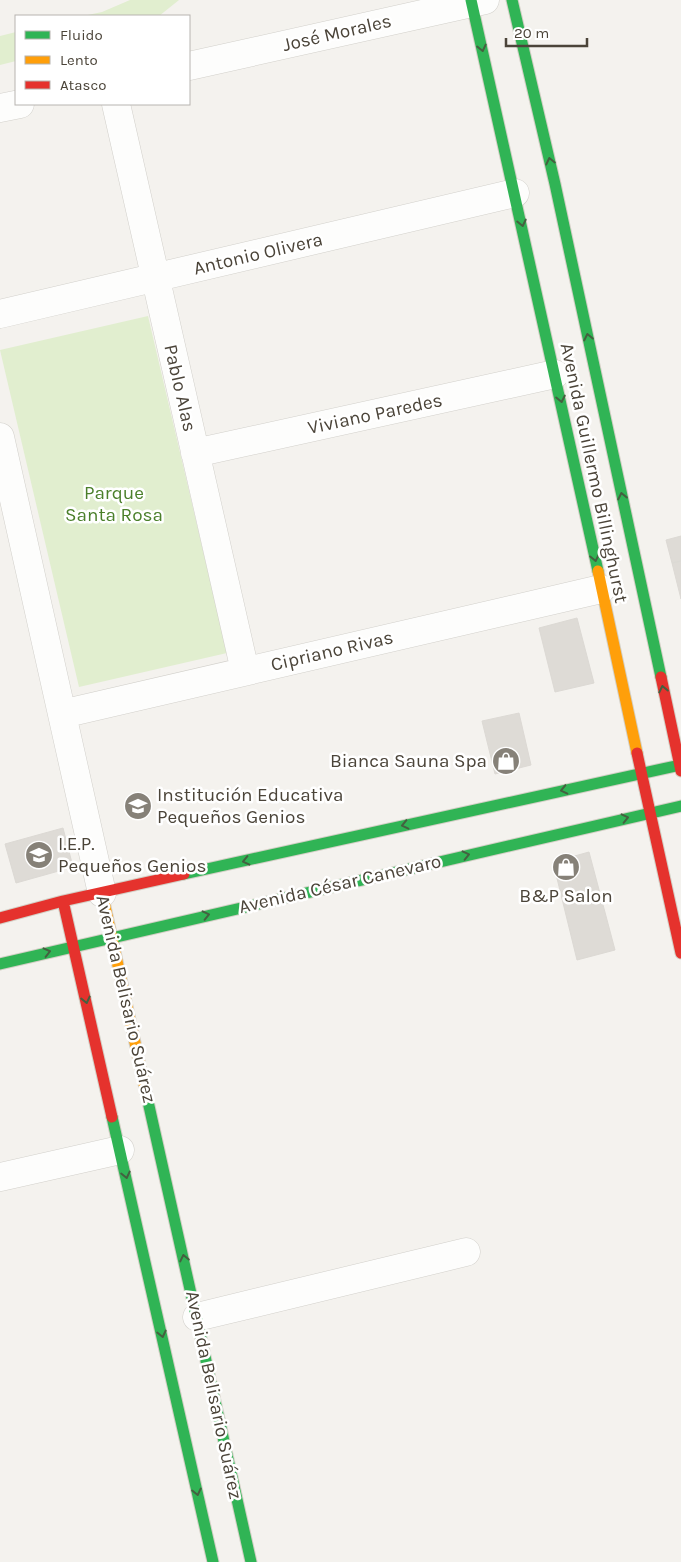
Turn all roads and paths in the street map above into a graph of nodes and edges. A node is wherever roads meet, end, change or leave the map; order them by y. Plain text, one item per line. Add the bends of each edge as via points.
1 (512, 0) edge
2 (476, 1) edge
3 (190, 66) edge
4 (15, 105) edge
5 (116, 105) edge
6 (0, 108) edge
7 (515, 193) junction
8 (156, 278) junction
9 (0, 314) edge
10 (555, 374) junction
11 (0, 437) edge
12 (195, 454) junction
13 (601, 589) junction
14 (245, 671) junction
15 (62, 714) junction
16 (675, 717) edge
17 (680, 768) edge
18 (641, 773) junction
19 (681, 806) edge
20 (650, 813) junction
21 (102, 893) junction
22 (63, 901) junction
23 (0, 918) edge
24 (678, 924) edge
25 (112, 936) junction
26 (73, 945) junction
27 (681, 953) edge
28 (0, 964) edge
29 (120, 1150) junction
30 (0, 1177) edge
31 (466, 1252) dead end
32 (197, 1317) junction
33 (213, 1562) edge
34 (251, 1562) edge

16 -> 1 main road, Avenida Guillermo Billinghurst
2 - 3 street, José Morales
2 -> 7 main road, Avenida Guillermo Billinghurst
4 - 6 street
5 - 8 street, Pablo Alas
7 - 8 street, Antonio Olivera
7 -> 10 main road, Avenida Guillermo Billinghurst
8 - 9 street, Antonio Olivera
8 - 12 street, Pablo Alas
10 - 12 street, Viviano Paredes
10 -> 13 main road, Avenida Guillermo Billinghurst
11 - 15 street, Avenida Belisario Suárez
12 - 14 street, Pablo Alas
13 - 14 street, Cipriano Rivas
13 - 18 main road, Avenida Guillermo Billinghurst
14 - 15 street, Cipriano Rivas
15 - 21 street, Avenida Belisario Suárez
16 - 17 main road, Avenida Guillermo Billinghurst
17 - 18 main road
18 - 20 main road, Avenida Guillermo Billinghurst
18 -> 21 main road
19 - 20 main road, Avenida César Canevaro
20 - 24 main road, Avenida Guillermo Billinghurst
25 -> 20 main road, Avenida César Canevaro
21 - 22 main road
21 - 25 main road, Avenida Belisario Suárez
22 - 23 main road
22 - 26 main road, Avenida Belisario Suárez
24 - 27 main road, Avenida Guillermo Billinghurst
25 - 26 main road, Avenida César Canevaro
32 -> 25 main road, Avenida Belisario Suárez
28 -> 26 main road, Avenida César Canevaro
26 -> 29 main road, Avenida Belisario Suárez
29 - 30 street
29 -> 33 main road, Avenida Belisario Suárez
31 - 32 street
32 - 34 main road, Avenida Belisario Suárez

